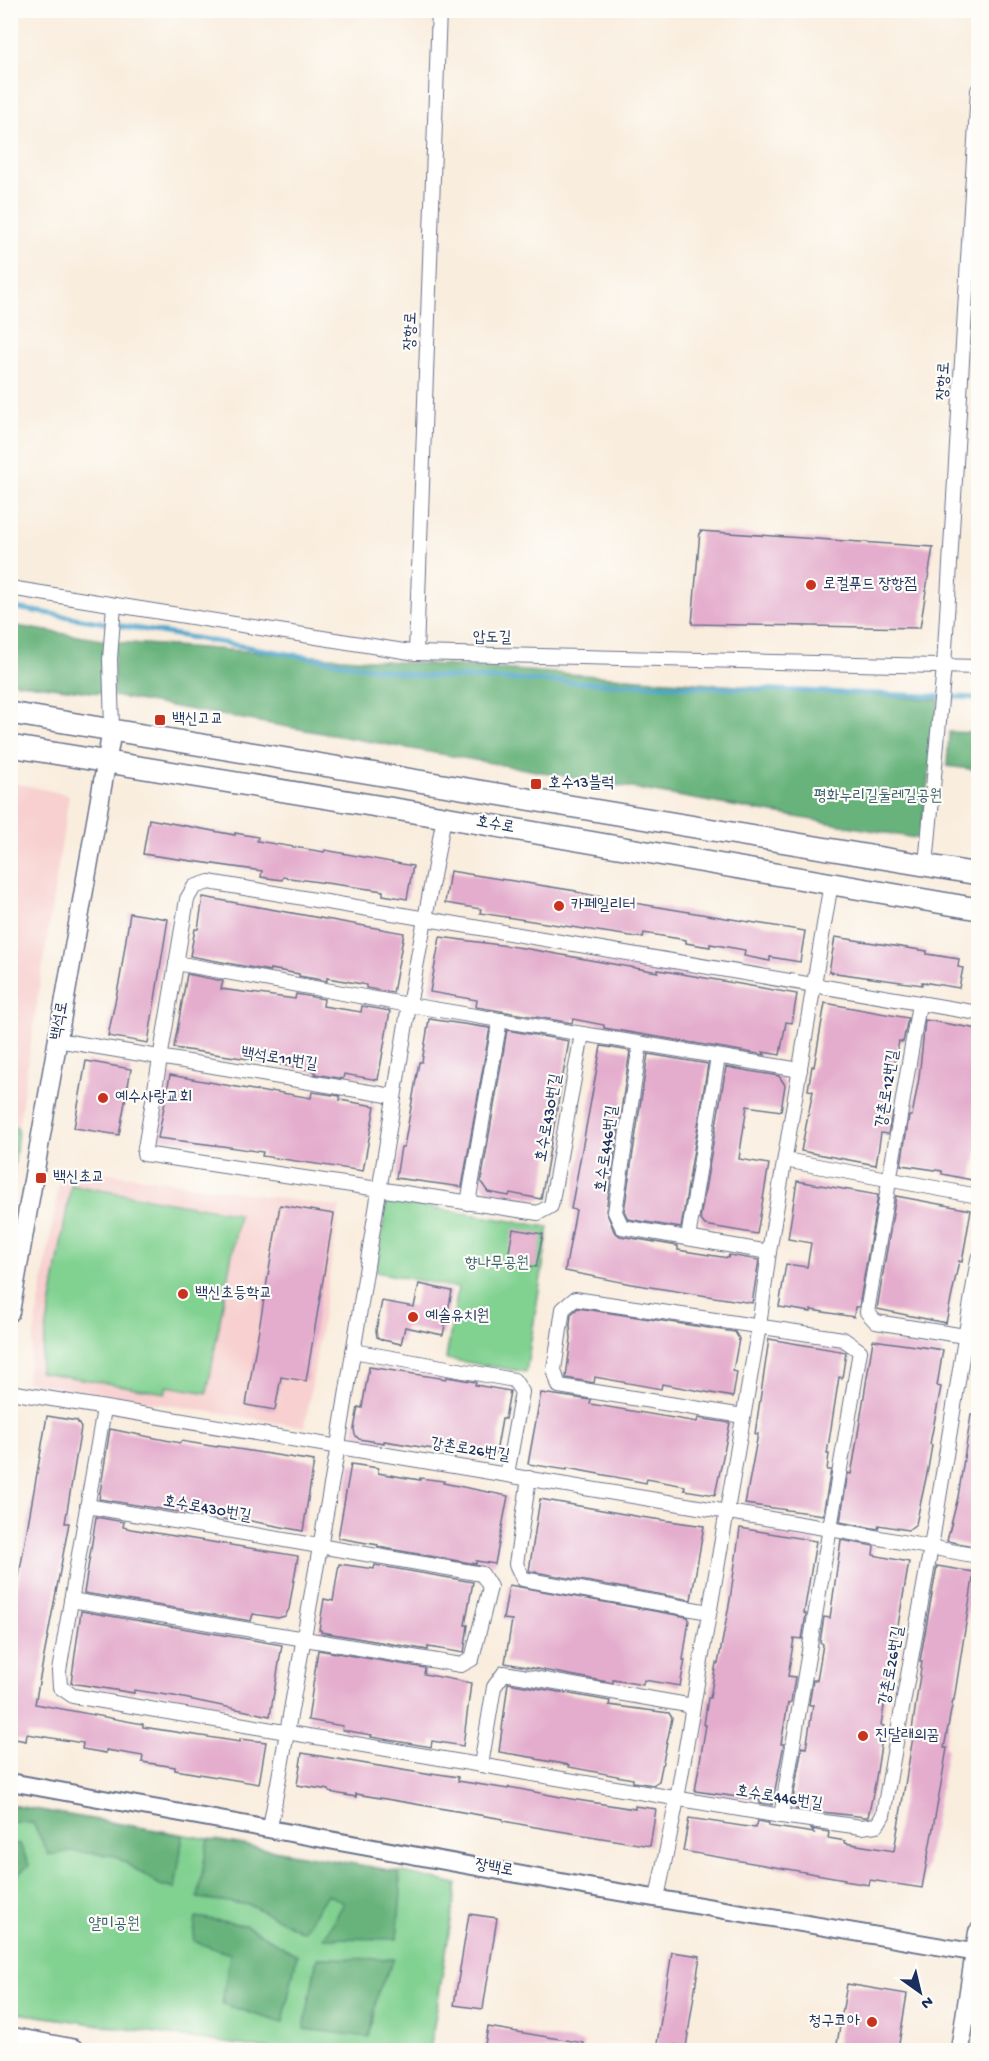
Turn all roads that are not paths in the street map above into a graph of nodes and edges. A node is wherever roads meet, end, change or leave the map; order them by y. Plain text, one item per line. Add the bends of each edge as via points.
1 (439, 10) edge
2 (978, 90) edge
3 (10, 588) edge
4 (114, 610) junction
5 (416, 653) junction
6 (978, 667) edge
7 (944, 670) junction
8 (10, 713) edge
9 (112, 730) junction
10 (10, 746) edge
11 (107, 762) junction
12 (444, 817) junction
13 (926, 865) junction
14 (978, 874) edge
15 (831, 884) junction
16 (978, 909) edge
17 (425, 918) junction
18 (176, 963) junction
19 (815, 985) junction
20 (919, 1004) junction
21 (409, 1005) junction
22 (978, 1013) edge
23 (500, 1020) junction
24 (582, 1034) junction
25 (57, 1040) junction
26 (640, 1044) junction
27 (718, 1057) junction
28 (160, 1058) junction
29 (800, 1070) junction
30 (393, 1096) junction
31 (785, 1160) junction
32 (891, 1179) junction
33 (378, 1188) junction
34 (978, 1196) edge
35 (468, 1203) junction
36 (688, 1239) junction
37 (769, 1252) junction
38 (978, 1259) edge
39 (10, 1312) edge
40 (759, 1326) junction
41 (965, 1342) junction
42 (353, 1351) junction
43 (10, 1392) edge
44 (104, 1409) junction
45 (743, 1416) junction
46 (338, 1446) junction
47 (507, 1474) junction
48 (528, 1478) junction
49 (87, 1506) junction
50 (727, 1511) junction
51 (830, 1529) junction
52 (321, 1546) junction
53 (931, 1547) junction
54 (978, 1556) edge
55 (71, 1599) junction
56 (709, 1612) junction
57 (304, 1638) junction
58 (693, 1706) junction
59 (287, 1734) junction
60 (481, 1765) junction
61 (10, 1782) edge
62 (677, 1799) junction
63 (781, 1816) junction
64 (877, 1825) joint
65 (270, 1828) junction
66 (657, 1898) junction
67 (978, 1932) edge
68 (977, 1952) edge
69 (10, 2038) edge
70 (74, 2050) edge
71 (960, 2050) edge

1 - 5 street, 장항로
2 - 7 street, 장항로
3 - 4 street, 압도길
4 - 5 street, 압도길
4 - 9 street
5 - 7 street, 압도길
6 - 7 street, 압도길
7 - 13 street, 장항로
8 - 9 main road, 호수로
9 - 11 main road, 백석로
9 - 13 main road, 호수로
10 - 11 main road, 호수로
11 - 12 main road, 호수로
11 - 25 main road, 백석로
12 - 15 main road, 호수로
12 - 17 street
13 - 14 main road, 호수로
15 - 16 main road, 호수로
15 - 19 street
17 - 18 street via 209,882 194,887 187,899
17 - 19 street
17 - 21 street
18 - 21 street
18 - 28 street
19 - 20 street
19 - 29 street
20 - 22 street
20 - 32 street, 강촌로12번길
21 - 23 street
21 - 30 street
23 - 24 street
23 - 35 street
24 - 26 street
24 - 35 street, 호수로430번길 via 551,1206 538,1212
25 - 28 street, 백석로11번길
25 - 39 main road, 백석로
26 - 27 street
26 - 36 street, 호수로446번길 via 615,1212 622,1227
27 - 29 street
27 - 36 street
28 - 30 street, 백석로11번길
28 - 33 street, 호수로430번길 via 144,1154
29 - 31 street
30 - 33 street
31 - 32 street
31 - 37 street
32 - 34 street
32 - 41 street, 강촌로12번길 via 867,1312 876,1322
33 - 35 street, 호수로430번길
33 - 42 street
36 - 37 street, 호수로446번길
37 - 40 street
38 - 41 street
40 - 45 street
40 - 45 street via 575,1299 563,1309 554,1370 559,1386
40 - 51 street via 843,1339 860,1351
41 - 53 street, 강촌로26번길
42 - 46 street
42 - 47 street via 514,1380 522,1392
43 - 44 street, 강촌로26번길
44 - 46 street, 강촌로26번길
44 - 49 street
45 - 50 street
46 - 47 street, 강촌로26번길
46 - 52 street
47 - 48 street, 강촌로26번길
48 - 50 street, 강촌로26번길
48 - 56 street via 516,1564 523,1579
49 - 52 street, 호수로430번길
49 - 55 street
50 - 51 street, 강촌로26번길
50 - 56 street
51 - 53 street, 강촌로26번길
51 - 63 street
52 - 57 street
52 - 57 street, 호수로430번길 via 482,1574 490,1587 472,1659 461,1665
53 - 54 street, 강촌로26번길
53 - 64 street, 강촌로26번길 via 883,1815
55 - 57 street
55 - 59 street via 59,1671 60,1687 73,1696
56 - 58 street
57 - 59 street
58 - 60 street via 504,1673 494,1687
58 - 62 street
59 - 60 street
59 - 65 street
60 - 62 street, 호수로446번길
61 - 65 street, 장백로
62 - 63 street, 호수로446번길
62 - 66 street
63 - 64 street, 호수로446번길 via 861,1827
65 - 66 street, 장백로
66 - 68 street, 장백로
67 - 68 main road
68 - 71 main road
69 - 70 main road

